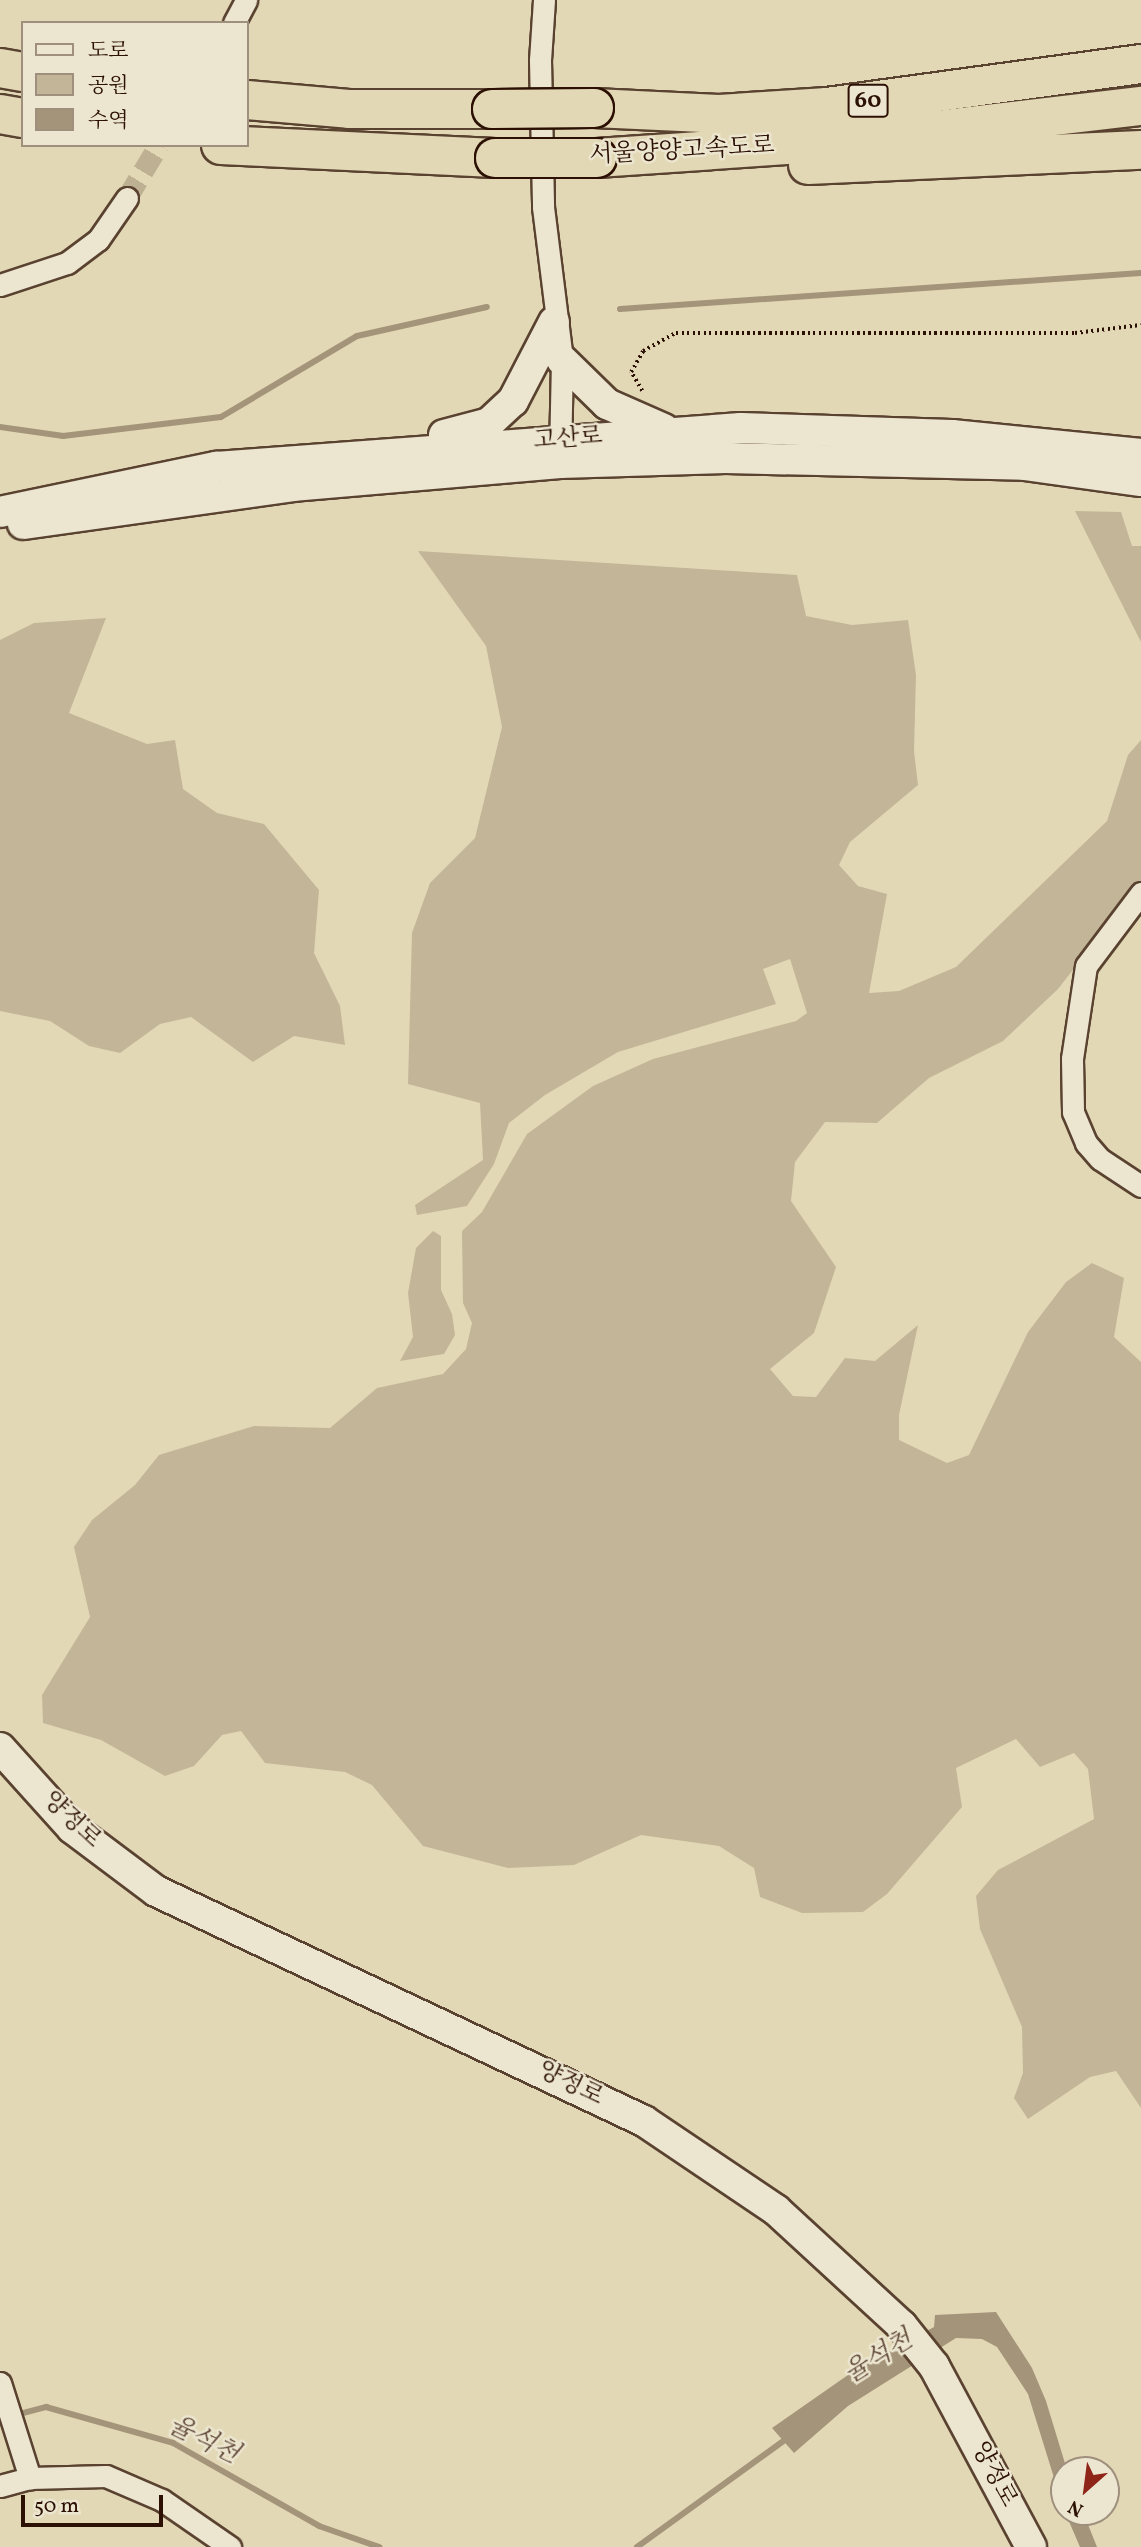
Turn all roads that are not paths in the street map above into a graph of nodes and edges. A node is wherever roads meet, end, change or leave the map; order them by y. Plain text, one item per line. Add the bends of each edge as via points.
1 (247, 0) edge
2 (544, 0) edge
3 (235, 21) edge
4 (1141, 45) edge
5 (1141, 64) edge
6 (0, 68) edge
7 (21, 72) edge
8 (918, 94) junction
9 (248, 100) edge
10 (1141, 106) edge
11 (0, 114) edge
12 (21, 118) edge
13 (248, 146) edge
14 (1141, 150) edge
15 (680, 156) junction
16 (127, 198) tunnel mouth
17 (0, 285) edge
18 (554, 322) junction
19 (562, 360) junction
20 (674, 432) junction
21 (560, 452) junction
22 (381, 453) junction
23 (1141, 454) edge
24 (1141, 481) edge
25 (0, 512) edge
26 (0, 530) edge
27 (1141, 893) edge
28 (1141, 1186) edge
29 (0, 1748) edge
30 (0, 2383) edge
31 (29, 2469) junction
32 (0, 2486) edge
33 (230, 2547) edge
34 (1031, 2547) edge

1 - 3 street
2 - 18 street via 540,60 543,207
4 - 8 highway
5 - 8 highway, 서울양양고속도로 / 60
6 - 7 highway
8 - 9 highway, 서울양양고속도로 / 60, bridge via 827,107 719,114 594,108 349,109
10 - 15 highway, 서울양양고속도로 / 60
11 - 12 highway
13 - 15 highway, 서울양양고속도로 / 60, bridge via 495,158
14 - 15 highway via 834,167
16 - 17 street via 98,240 66,263
18 - 19 street
18 - 22 street via 513,401 489,423
19 - 20 street via 607,404 636,421
19 - 21 street
20 - 21 street, 고산로
20 - 23 street, 고산로 via 741,428 952,435
21 - 22 street, 고산로
21 - 24 street, 고산로 via 1024,465
21 - 26 street, 고산로
22 - 25 street, 고산로 via 216,467
27 - 28 street via 1086,966 1072,1059 1073,1112 1086,1143 1100,1159
29 - 34 street, 양정로 via 72,1828 156,1891 644,2121 776,2210 902,2326 934,2366
30 - 31 street
31 - 32 street
31 - 33 street via 106,2476 162,2500

